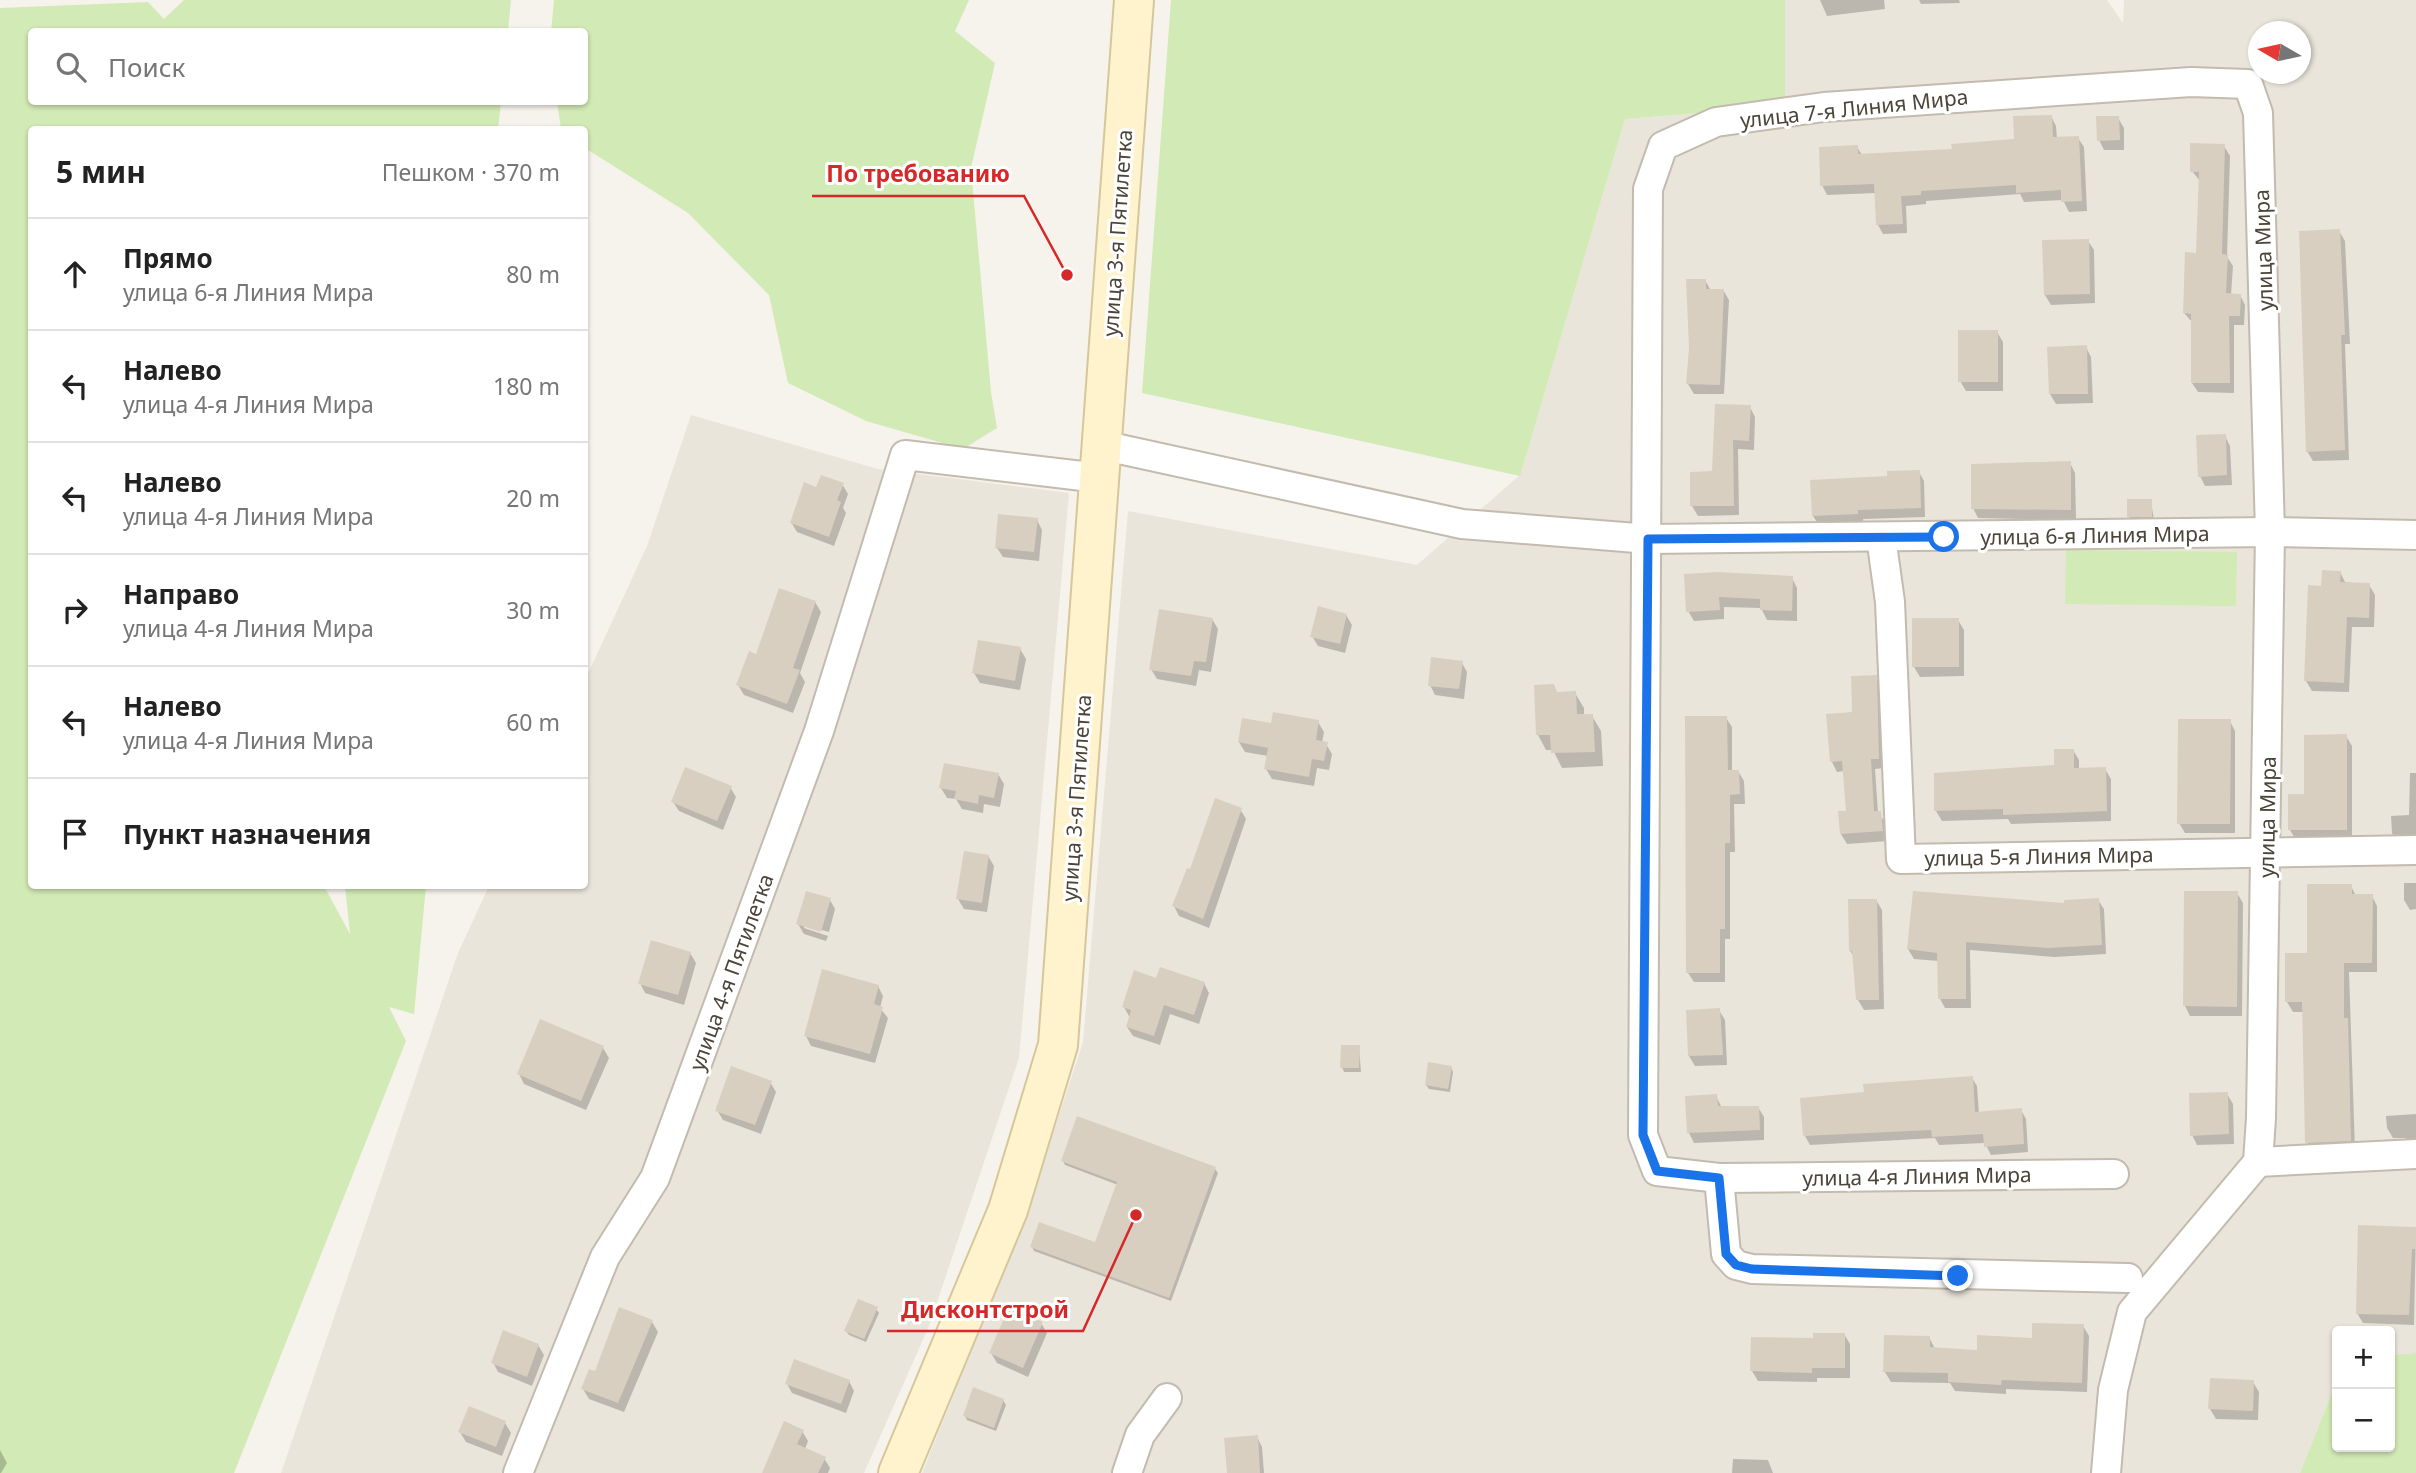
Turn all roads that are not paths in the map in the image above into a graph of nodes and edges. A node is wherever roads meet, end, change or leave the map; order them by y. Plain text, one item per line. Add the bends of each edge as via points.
1 (1134, 0) edge
2 (2258, 113) joint
3 (905, 455) joint
4 (1100, 462) junction
5 (2270, 532) junction
6 (2416, 535) edge
7 (1881, 537) junction
8 (1648, 539) junction
9 (2416, 850) edge
10 (2266, 852) junction
11 (2416, 1154) edge
12 (2258, 1162) junction
13 (2114, 1174) dead end
14 (1719, 1178) junction
15 (2128, 1278) dead end
16 (1167, 1398) dead end
17 (518, 1473) edge
18 (898, 1473) edge
19 (1127, 1473) edge
20 (2106, 1473) edge

1 - 4 main road, улица 3-я Пятилетка
2 - 5 street, улица Мира
2 - 8 street, улица 7-я Линия Мира via 2248,84 2191,82 1824,107 1716,122 1663,146 1648,189
3 - 4 street, улица 6-я Линия Мира
3 - 17 street, улица 4-я Пятилетка via 819,731 656,1178 606,1257
4 - 8 street, улица 6-я Линия Мира via 1462,524
4 - 18 main road, улица 3-я Пятилетка via 1058,1045 1008,1210
5 - 6 street, улица 6-я Линия Мира
5 - 7 street, улица 6-я Линия Мира
5 - 10 street, улица Мира
7 - 8 street, улица 6-я Линия Мира
7 - 10 street, улица 5-я Линия Мира via 1890,602 1900,859
8 - 14 street, улица 4-я Линия Мира via 1643,1135 1657,1171
9 - 10 street, улица 5-я Линия Мира
10 - 12 street, улица Мира
11 - 12 street
12 - 20 street via 2132,1312 2113,1390
13 - 14 street, улица 4-я Линия Мира
14 - 15 street via 1726,1254 1736,1265 1752,1269
16 - 19 street via 1140,1435

